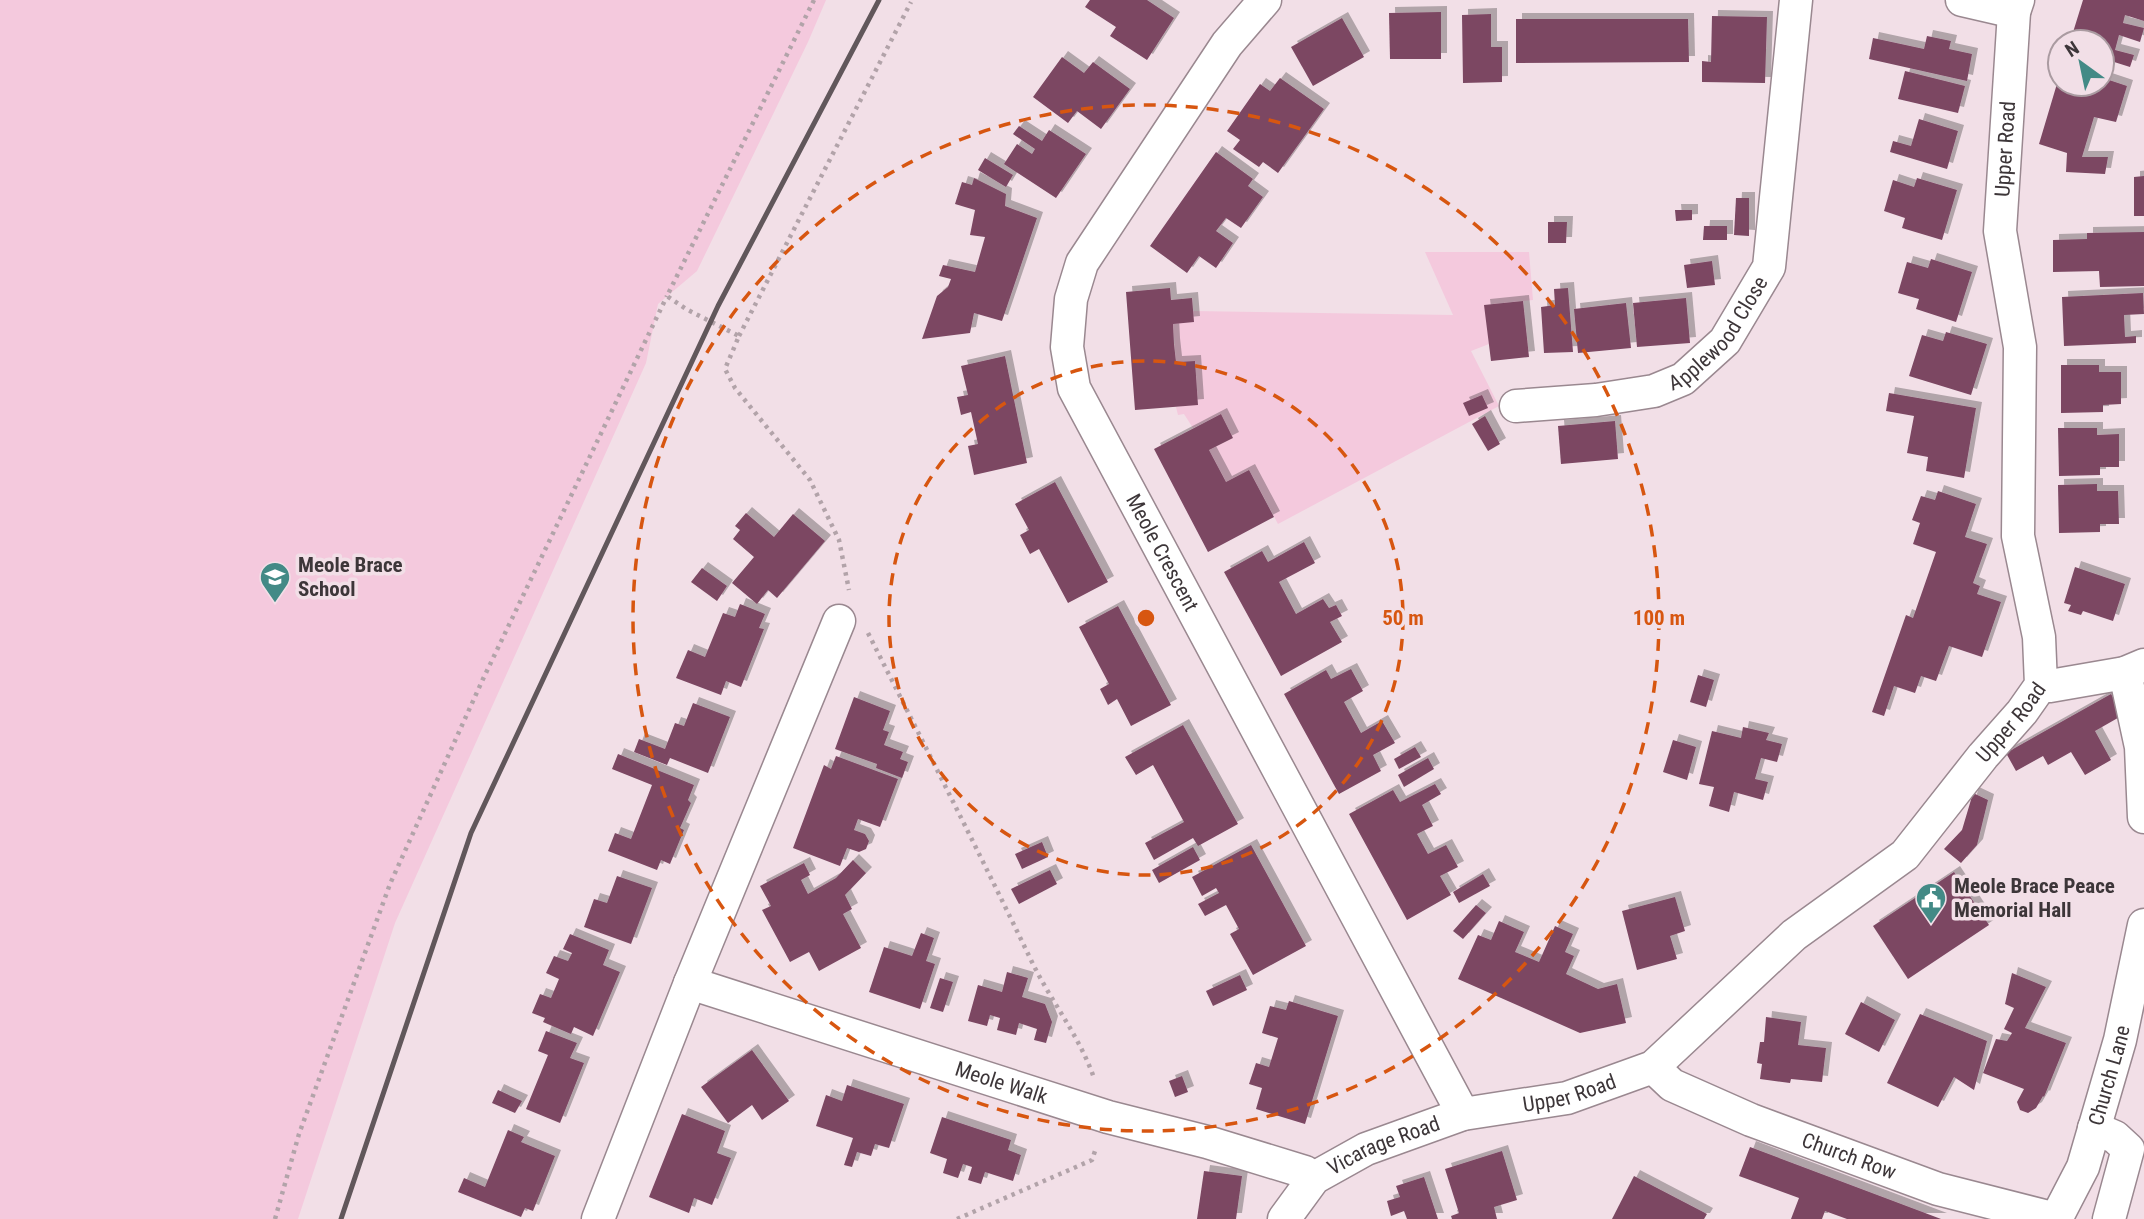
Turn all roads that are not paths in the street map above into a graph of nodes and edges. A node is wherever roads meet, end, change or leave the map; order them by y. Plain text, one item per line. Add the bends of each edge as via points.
1 (1265, 0) edge
2 (1796, 0) edge
3 (1962, 0) edge
4 (2016, 6) edge
5 (1516, 406) dead end
6 (850, 613) road end
7 (2134, 669) edge
8 (2041, 685) junction
9 (2144, 817) edge
10 (2144, 925) edge
11 (690, 983) junction
12 (1653, 1067) junction
13 (1463, 1114) junction
14 (2094, 1128) junction
15 (1314, 1178) junction
16 (598, 1219) edge
17 (1284, 1219) edge
18 (2056, 1219) edge
19 (2109, 1219) edge

1 - 13 street, Meole Crescent via 1227,44 1082,263 1072,299 1067,347 1074,388
2 - 5 street, Applewood Close via 1769,267 1725,341 1683,379 1654,391
3 - 4 street
4 - 8 street, Upper Road via 2000,231 2020,347 2018,537 2039,637
6 - 11 street
7 - 8 street
7 - 9 street
8 - 12 street, Upper Road via 1905,855 1794,935
10 - 14 street, Church Lane via 2120,1040
11 - 15 street, Meole Walk
11 - 16 street
12 - 13 street, Upper Road via 1567,1098
12 - 18 street, Church Row via 1672,1086 1751,1120 1938,1189
13 - 15 street, Vicarage Road via 1366,1149
14 - 18 street, Church Lane via 2083,1167
14 - 19 street via 2128,1149
15 - 17 street, Vicarage Road

